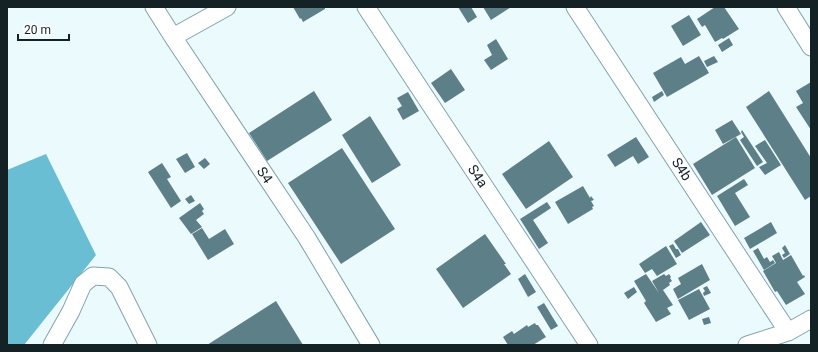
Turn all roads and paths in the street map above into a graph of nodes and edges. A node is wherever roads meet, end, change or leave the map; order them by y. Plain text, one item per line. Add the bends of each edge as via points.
1 (154, 7) edge
2 (227, 7) edge
3 (366, 7) edge
4 (575, 7) edge
5 (786, 7) edge
6 (173, 37) junction
7 (811, 47) edge
8 (811, 319) edge
9 (788, 332) junction
10 (52, 345) edge
11 (148, 345) edge
12 (371, 345) edge
13 (589, 345) edge
14 (747, 345) edge

1 - 6 street, S4
2 - 6 street
3 - 13 street, S4a
4 - 9 street, S4b
5 - 7 street
6 - 12 street, S4 via 307,238
8 - 9 street
9 - 14 street
10 - 11 street via 83,284 93,276 109,277 119,287

